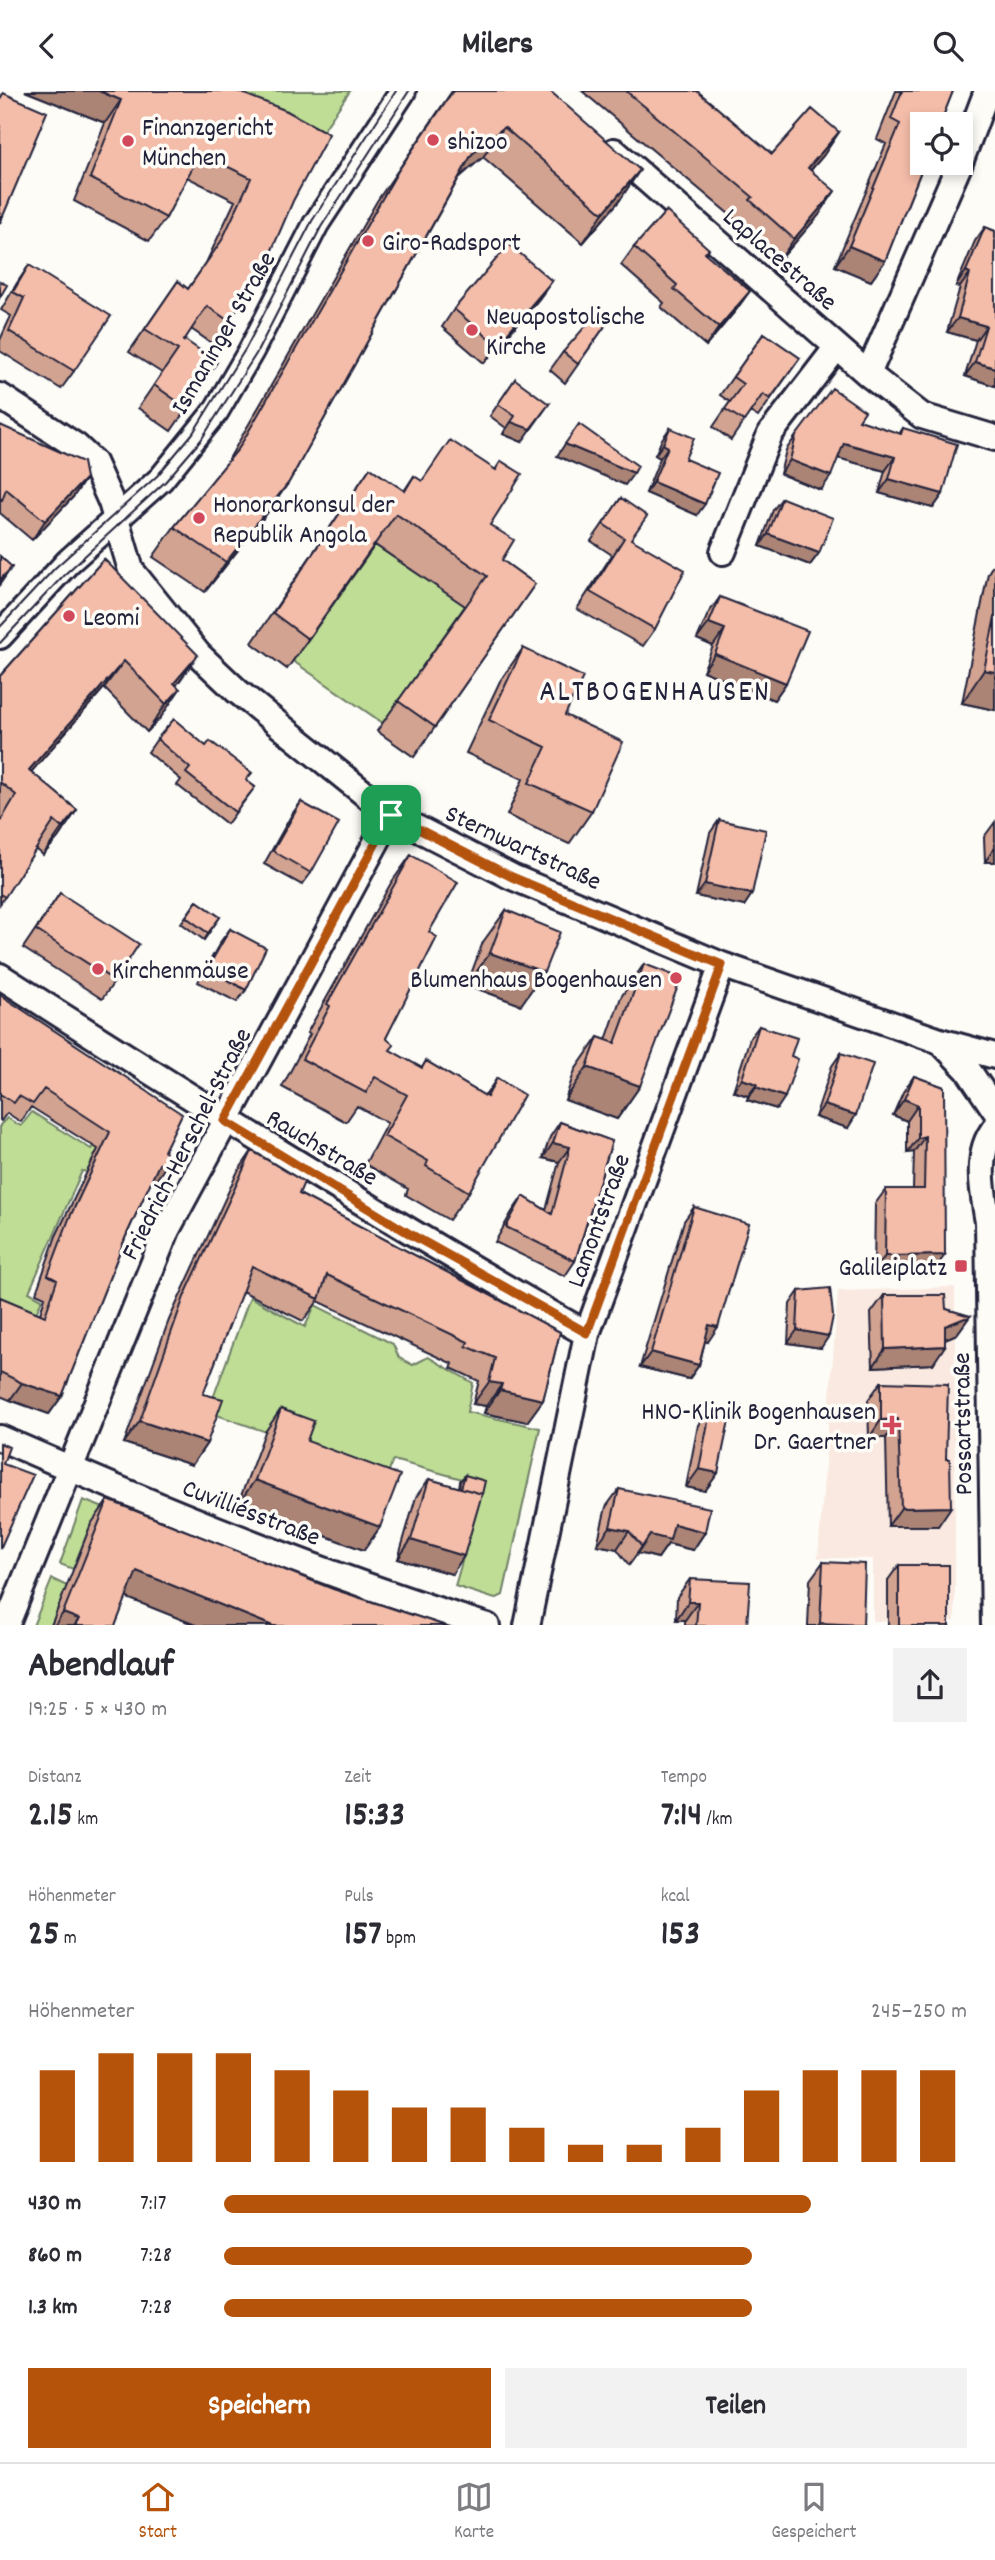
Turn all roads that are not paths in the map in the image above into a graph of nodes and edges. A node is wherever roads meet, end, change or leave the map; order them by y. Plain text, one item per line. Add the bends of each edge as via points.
1 (403, 91) edge
2 (987, 91) edge
3 (973, 127) edge
4 (598, 137) edge
5 (954, 175) edge
6 (836, 347) junction
7 (868, 374) junction
8 (0, 396) edge
9 (995, 438) edge
10 (22, 439) edge
11 (93, 462) junction
12 (115, 522) junction
13 (723, 552) dead end
14 (0, 636) edge
15 (391, 815) junction
16 (722, 965) junction
17 (0, 976) edge
18 (940, 1041) junction
19 (995, 1056) edge
20 (995, 1110) edge
21 (225, 1121) junction
22 (995, 1128) edge
23 (992, 1216) edge
24 (587, 1333) junction
25 (0, 1438) edge
26 (71, 1469) junction
27 (6, 1625) edge
28 (484, 1625) edge
29 (527, 1625) edge
30 (995, 1625) edge

1 - 12 street, Ismaninger Straße via 316,224 216,411 161,479
2 - 3 street
4 - 6 street, Laplacestraße
5 - 7 street
6 - 7 street, Laplacestraße
6 - 13 street via 770,434
7 - 9 street, Laplacestraße via 922,416
8 - 11 street
10 - 11 street
11 - 12 street, Sternwartstraße
12 - 14 street, Ismaninger Straße via 68,562
12 - 15 street, Sternwartstraße via 131,570 199,655
15 - 16 street, Sternwartstraße via 512,877
15 - 21 street, Friedrich-Herschel-Straße
16 - 18 street, Sternwartstraße
16 - 24 street, Lamontstraße
17 - 21 street, Rauchstraße
18 - 19 street, Sternwartstraße
18 - 20 street, Sternwartstraße via 968,1070
21 - 24 street, Rauchstraße via 410,1234
21 - 26 street, Friedrich-Herschel-Straße via 167,1230
22 - 23 street via 984,1151 982,1184
23 - 30 street, Possartstraße
24 - 29 street, Lamontstraße
25 - 26 street, Cuvilliésstraße
26 - 27 street, Friedrich-Herschel-Straße
26 - 28 street, Cuvilliésstraße via 235,1538

